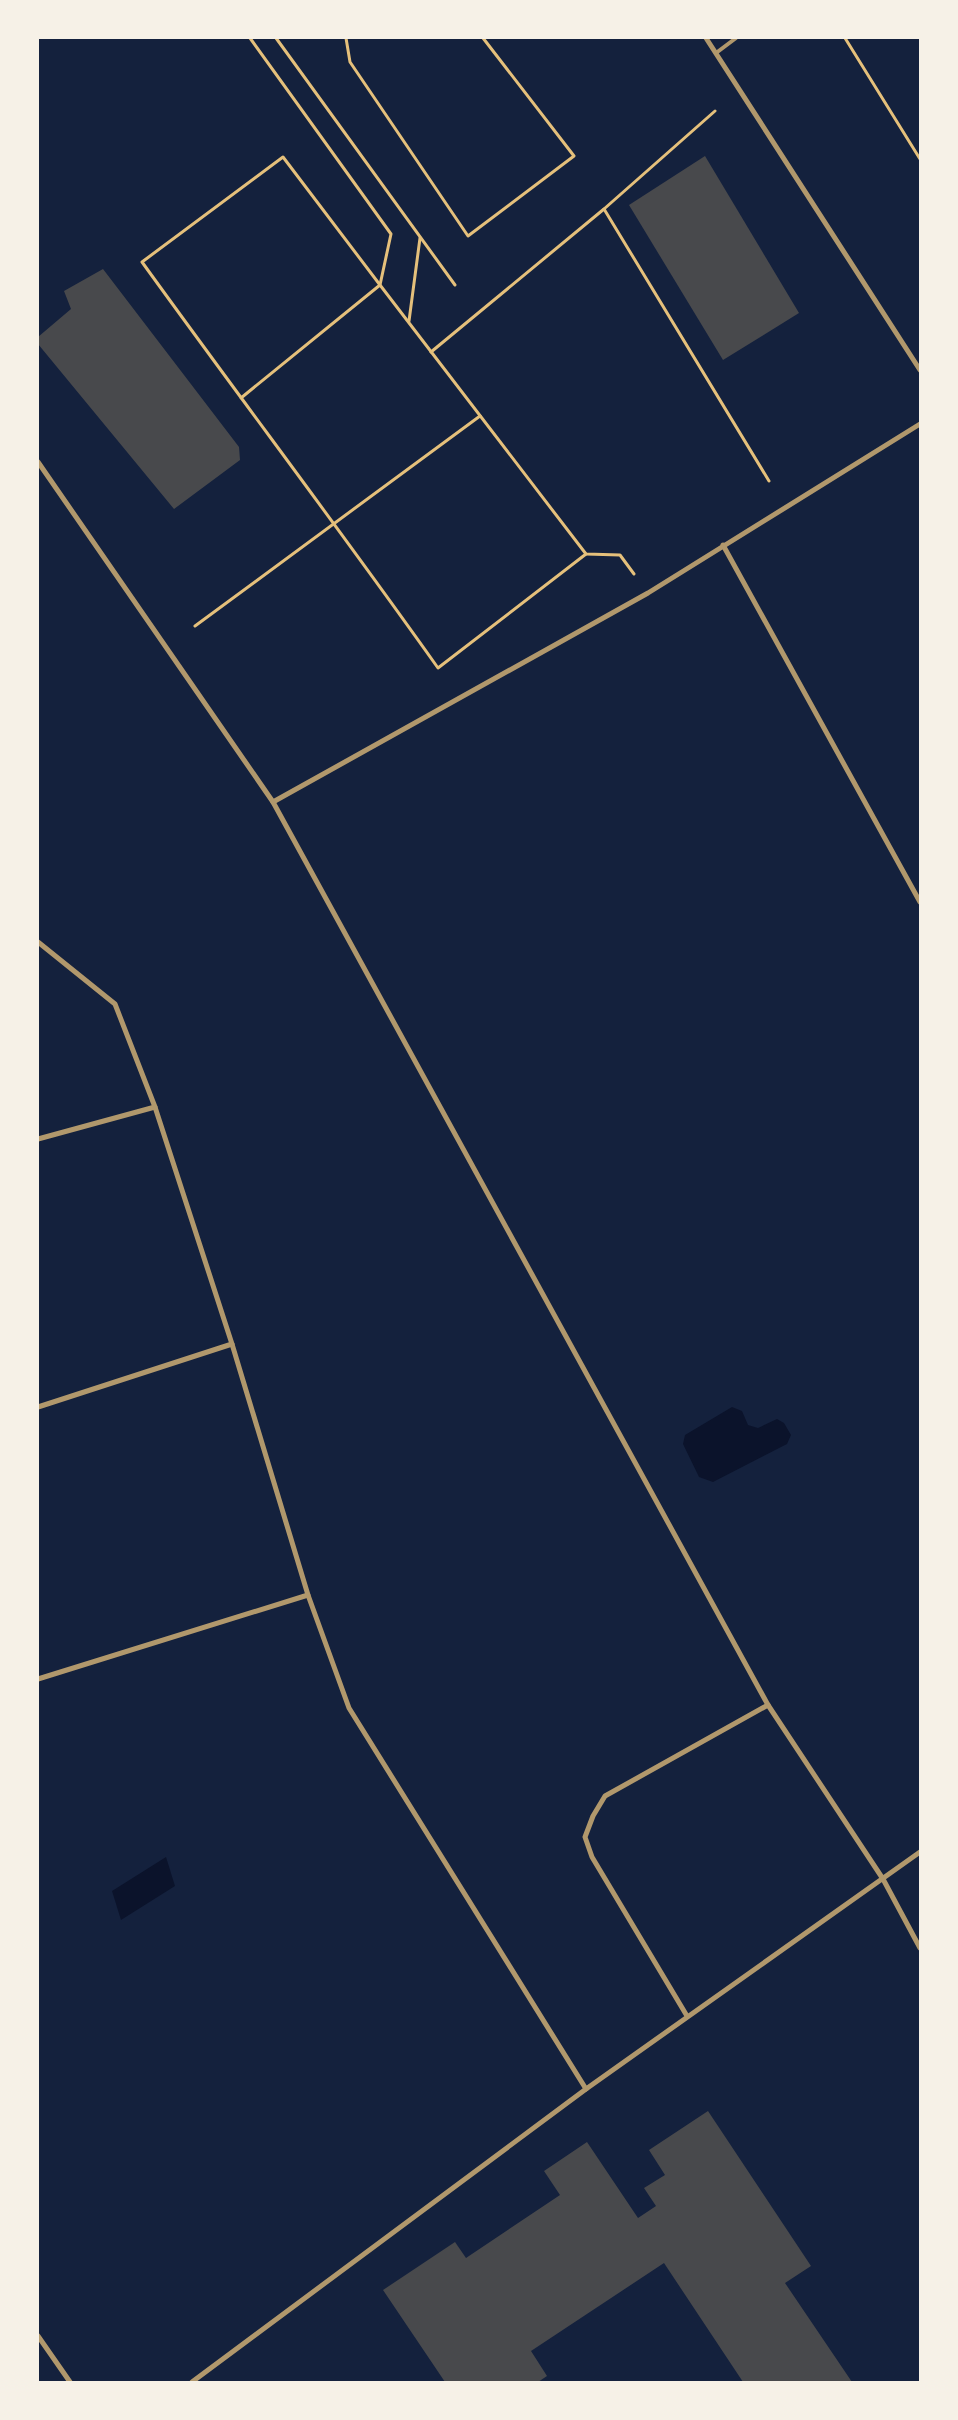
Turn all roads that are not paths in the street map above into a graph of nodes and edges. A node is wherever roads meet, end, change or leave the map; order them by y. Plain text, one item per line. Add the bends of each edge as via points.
1 (706, 38) edge
2 (736, 38) edge
3 (716, 52) junction
4 (920, 370) edge
5 (920, 424) edge
6 (38, 462) edge
7 (723, 545) junction
8 (273, 802) junction
9 (920, 902) edge
10 (38, 942) edge
11 (155, 1107) junction
12 (38, 1139) edge
13 (232, 1344) junction
14 (38, 1407) edge
15 (308, 1595) junction
16 (38, 1679) edge
17 (768, 1705) junction
18 (920, 1852) edge
19 (883, 1879) junction
20 (920, 1948) edge
21 (687, 2016) junction
22 (586, 2089) junction
23 (38, 2336) edge
24 (70, 2382) edge
25 (192, 2382) edge

1 - 3 street
2 - 3 lane
3 - 4 street
5 - 7 street
6 - 8 street
7 - 8 street via 648,593
7 - 9 street
8 - 17 street
10 - 11 street via 116,1004
11 - 12 street
11 - 13 street
13 - 14 street
13 - 15 street
15 - 16 street
15 - 22 street via 350,1708
17 - 19 street
17 - 21 street via 605,1796 585,1836 592,1857
18 - 19 street
19 - 20 street
19 - 21 street
21 - 22 street
22 - 25 street
23 - 24 street

